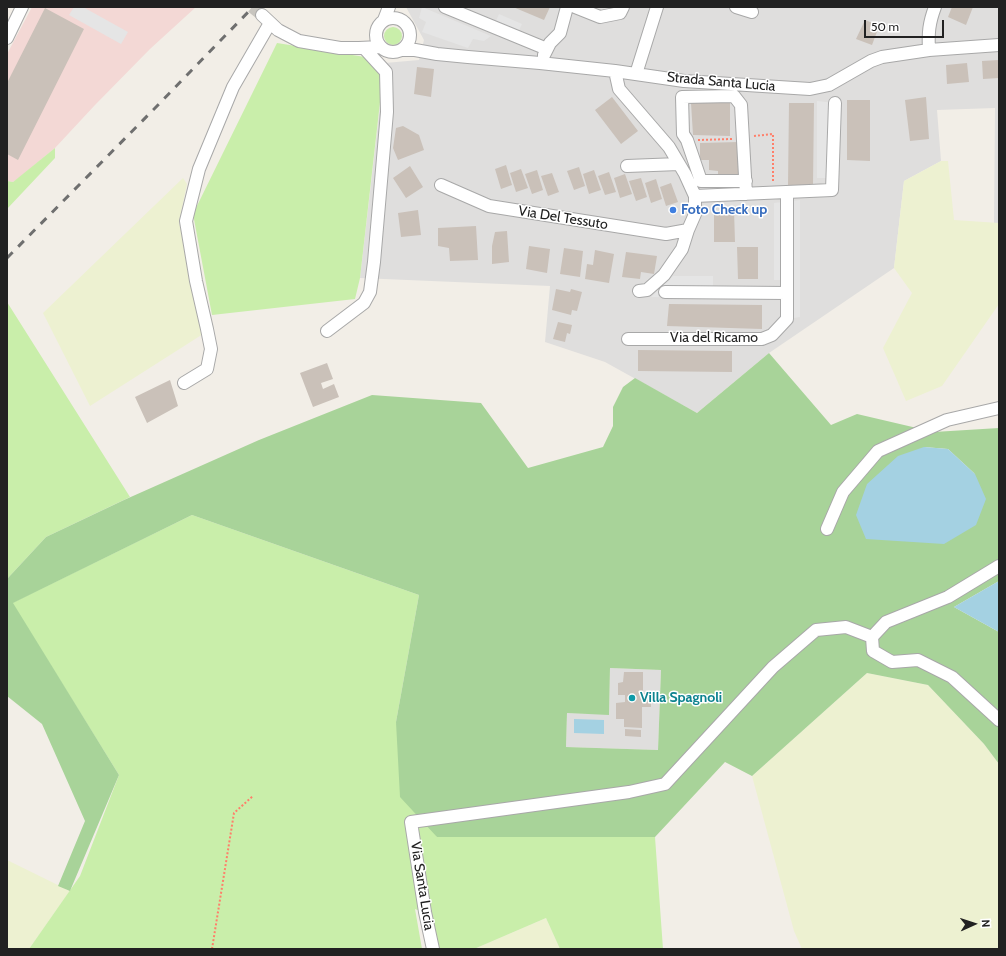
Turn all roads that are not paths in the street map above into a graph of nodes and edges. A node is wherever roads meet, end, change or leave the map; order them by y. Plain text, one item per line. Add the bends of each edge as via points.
1 (22, 7) edge
2 (389, 7) edge
3 (394, 7) edge
4 (445, 7) edge
5 (567, 7) edge
6 (575, 7) edge
7 (623, 7) edge
8 (656, 7) edge
9 (736, 7) edge
10 (936, 7) edge
11 (752, 12) dead end
12 (399, 19) junction
13 (384, 20) junction
14 (410, 34) junction
15 (7, 38) edge
16 (999, 45) edge
17 (380, 47) junction
18 (364, 48) junction
19 (547, 49) junction
20 (402, 50) junction
21 (929, 50) junction
22 (437, 54) junction
23 (540, 63) junction
24 (615, 71) junction
25 (636, 74) junction
26 (835, 102) dead end
27 (679, 164) junction
28 (627, 166) dead end
29 (746, 181) junction
30 (441, 185) dead end
31 (788, 192) junction
32 (746, 194) junction
33 (695, 196) junction
34 (688, 230) junction
35 (639, 291) dead end
36 (665, 292) dead end
37 (787, 293) junction
38 (327, 331) dead end
39 (628, 339) dead end
40 (184, 383) dead end
41 (999, 408) edge
42 (827, 529) dead end
43 (999, 566) edge
44 (872, 637) junction
45 (999, 720) edge
46 (433, 949) edge

1 - 15 street
2 - 13 street
3 - 12 street
4 - 19 street
5 - 19 street via 560,33
6 - 7 street via 600,17 620,13
8 - 25 street
9 - 11 street
10 - 21 street via 928,35
12 - 13 street
12 - 14 street via 407,25
13 - 17 street via 376,33
14 - 20 street via 408,43
14 - 22 street, Strada Santa Lucia via 417,42
16 - 21 street, Strada Santa Lucia
17 - 18 street
17 - 20 street via 392,53
18 - 38 street via 386,72 388,112 374,262 370,292 364,303
18 - 40 street via 340,48 299,41 278,30 266,19 233,87 199,169 186,221 210,349 207,369
19 - 23 street
20 - 22 street, Strada Santa Lucia
21 - 25 street, Strada Santa Lucia via 882,57 829,84 810,89 684,81
22 - 23 street, Strada Santa Lucia
23 - 24 street, Strada Santa Lucia
24 - 25 street, Strada Santa Lucia
24 - 27 street via 619,89 669,147
26 - 31 street via 832,190
27 - 28 street
27 - 33 street
29 - 29 street via 749,137 741,105 734,96 682,97 683,134 701,181
29 - 32 street
30 - 34 street, Via Del Tessuto via 489,206 666,234
31 - 32 street
31 - 37 street, Via del Ricamo
32 - 33 street
33 - 34 street via 695,214
34 - 35 street via 682,249 664,275 647,290
36 - 37 street
37 - 39 street, Via del Ricamo via 787,319 772,335 762,339
41 - 42 street via 947,420 878,451 843,492
43 - 44 street via 948,597 886,622
44 - 45 street via 873,651 892,662 918,660 952,677
44 - 46 street, Via Santa Lucia via 846,627 816,630 773,667 665,784 629,792 411,822

